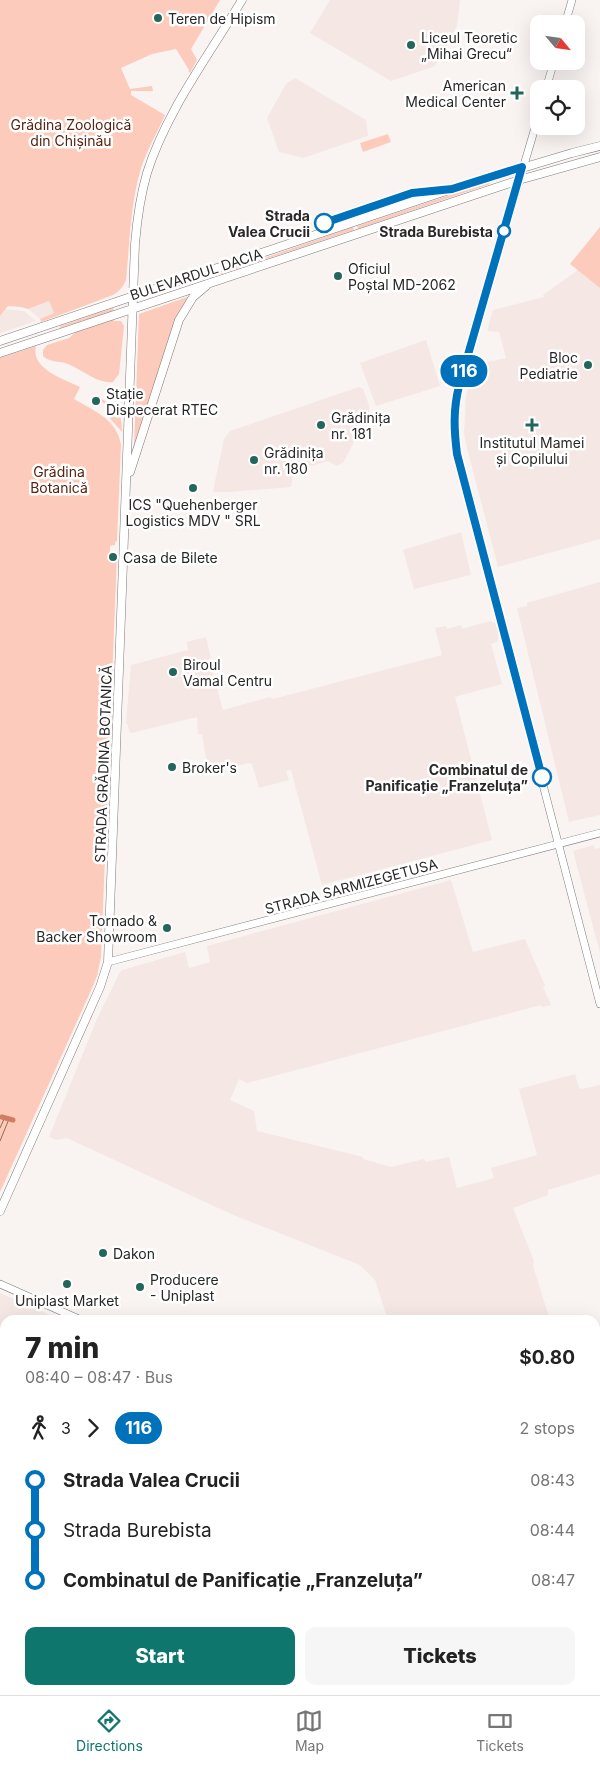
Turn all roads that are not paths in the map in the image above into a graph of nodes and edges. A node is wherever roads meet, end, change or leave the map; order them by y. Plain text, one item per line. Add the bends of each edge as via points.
1 (242, 0) edge
2 (572, 0) edge
3 (568, 15) edge
4 (532, 135) edge
5 (600, 146) edge
6 (600, 157) edge
7 (522, 167) junction
8 (519, 180) junction
9 (206, 272) junction
10 (209, 284) junction
11 (133, 295) junction
12 (132, 308) junction
13 (0, 341) edge
14 (0, 353) edge
15 (126, 481) junction
16 (600, 833) edge
17 (559, 843) junction
18 (108, 962) junction
19 (600, 1004) edge
20 (0, 1211) edge
21 (0, 1284) edge
22 (70, 1315) edge

1 - 11 main road via 175,111 154,154 137,218
2 - 3 main road
4 - 7 main road
5 - 7 main road, BULEVARDUL DACIA
6 - 8 main road, BULEVARDUL DACIA
7 - 8 main road
7 - 9 main road, BULEVARDUL DACIA
8 - 10 main road, BULEVARDUL DACIA
8 - 17 main road via 459,386 454,423 457,454
9 - 10 main road
9 - 11 main road, BULEVARDUL DACIA
10 - 12 main road, BULEVARDUL DACIA
10 - 15 main road via 193,297 179,320
11 - 12 main road, STRADA GRĂDINA BOTANICĂ
11 - 13 main road, BULEVARDUL DACIA
12 - 14 main road, BULEVARDUL DACIA
12 - 15 main road, STRADA GRĂDINA BOTANICĂ
15 - 18 main road, STRADA GRĂDINA BOTANICĂ
16 - 17 main road, STRADA SARMIZEGETUSA
17 - 18 main road, STRADA SARMIZEGETUSA
17 - 19 main road
18 - 20 main road, STRADA GRĂDINA BOTANICĂ via 100,987
21 - 22 main road

